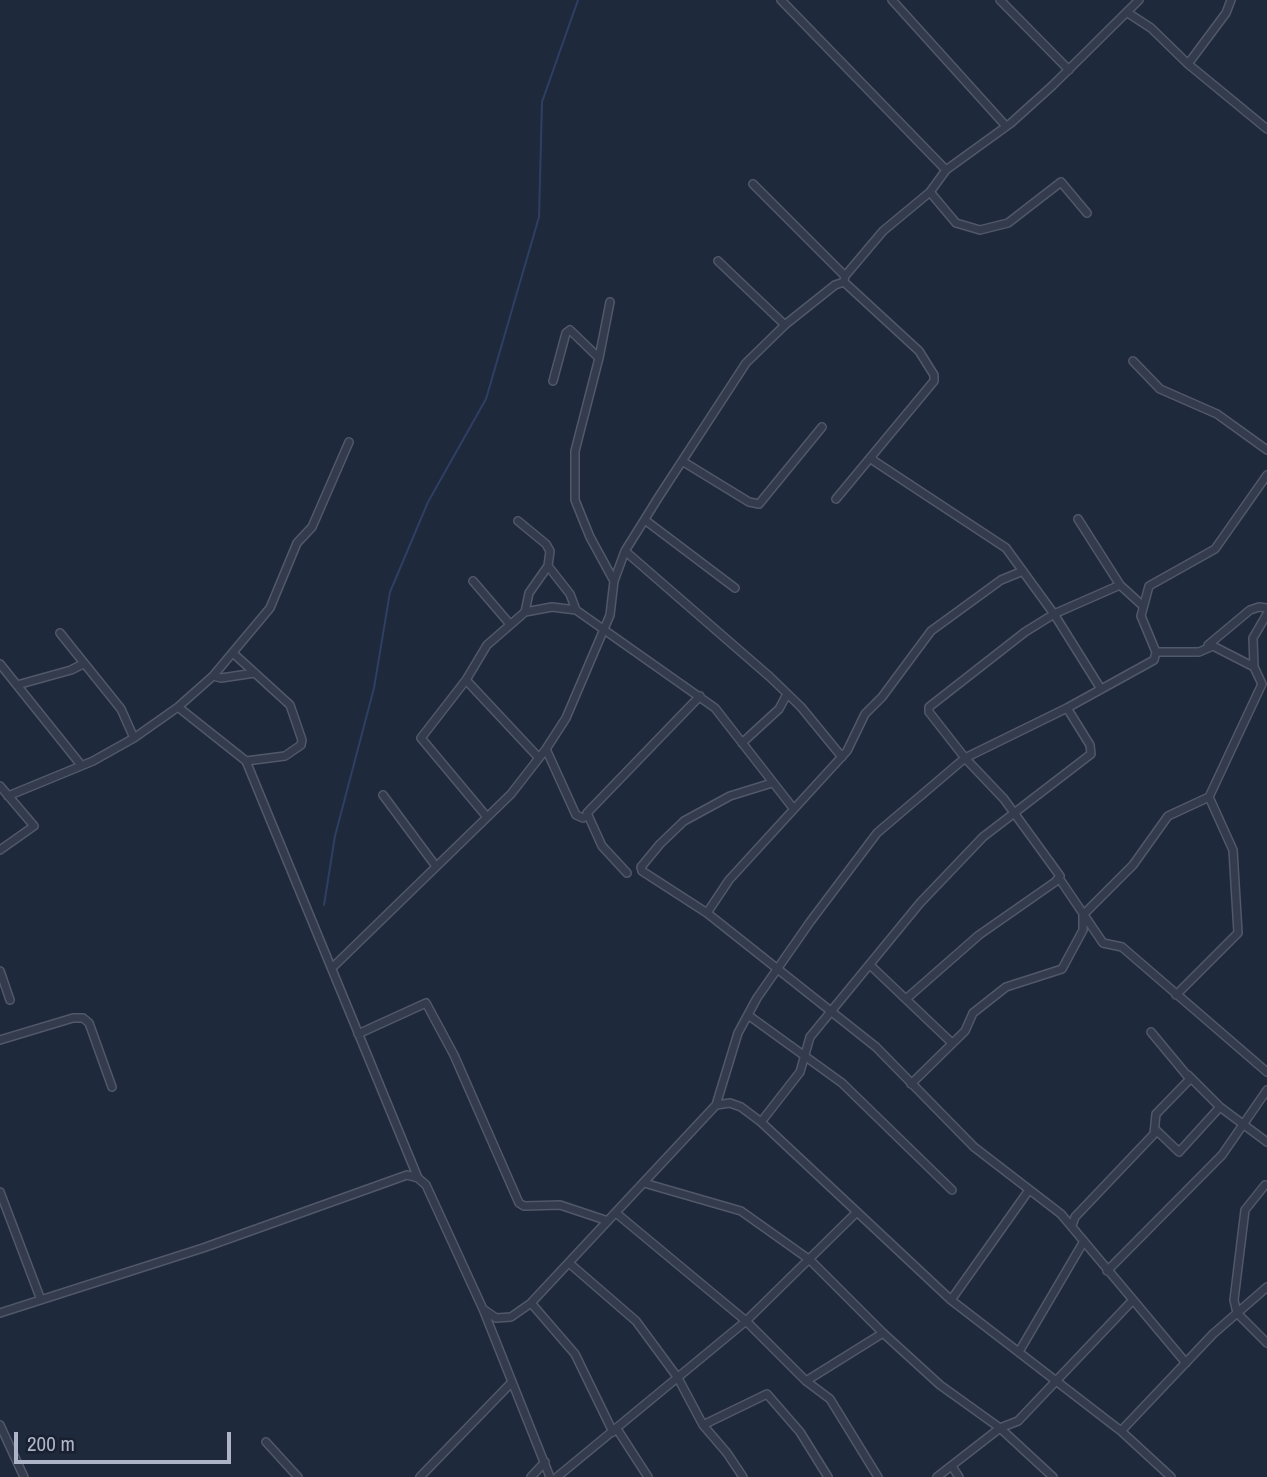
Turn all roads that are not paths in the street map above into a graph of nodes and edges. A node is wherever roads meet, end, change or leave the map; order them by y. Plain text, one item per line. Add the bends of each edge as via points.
1 (781, 0) edge
2 (892, 0) edge
3 (1000, 0) edge
4 (1139, 0) edge
5 (1231, 0) edge
6 (1128, 13) junction
7 (1188, 64) junction
8 (1069, 70) junction
9 (1005, 125) junction
10 (1267, 129) edge
11 (946, 170) junction
12 (753, 184) dead end
13 (930, 192) junction
14 (1087, 213) dead end
15 (718, 261) dead end
16 (844, 279) junction
17 (610, 302) dead end
18 (785, 325) junction
19 (600, 358) junction
20 (1133, 361) dead end
21 (553, 381) dead end
22 (822, 427) dead end
23 (349, 442) dead end
24 (1267, 450) edge
25 (872, 457) junction
26 (682, 461) junction
27 (1267, 475) edge
28 (836, 499) dead end
29 (1078, 519) dead end
30 (645, 520) junction
31 (518, 521) dead end
32 (625, 551) junction
33 (548, 566) junction
34 (1023, 571) junction
35 (473, 581) dead end
36 (614, 581) junction
37 (1120, 585) junction
38 (735, 588) dead end
39 (1143, 606) junction
40 (576, 610) junction
41 (1267, 611) edge
42 (525, 612) junction
43 (1054, 614) junction
44 (509, 623) junction
45 (604, 629) junction
46 (60, 633) dead end
47 (1156, 652) junction
48 (1199, 652) junction
49 (233, 654) junction
50 (0, 664) edge
51 (83, 664) junction
52 (1254, 667) junction
53 (255, 673) junction
54 (212, 676) junction
55 (466, 680) junction
56 (18, 685) junction
57 (1101, 690) junction
58 (787, 694) junction
59 (700, 696) junction
60 (178, 707) junction
61 (1067, 708) junction
62 (134, 738) junction
63 (742, 743) junction
64 (546, 749) junction
65 (842, 757) junction
66 (539, 758) junction
67 (965, 758) junction
68 (246, 761) junction
69 (81, 765) junction
70 (772, 783) junction
71 (0, 786) edge
72 (383, 795) dead end
73 (8, 796) junction
74 (1209, 796) junction
75 (793, 808) junction
76 (1015, 813) junction
77 (587, 815) junction
78 (487, 817) junction
79 (0, 850) edge
80 (435, 865) junction
81 (627, 873) dead end
82 (1059, 878) junction
83 (707, 913) junction
84 (1083, 915) junction
85 (870, 965) junction
86 (332, 967) junction
87 (778, 969) junction
88 (0, 971) edge
89 (1176, 995) junction
90 (906, 999) junction
91 (10, 1000) dead end
92 (832, 1010) junction
93 (748, 1015) junction
94 (1151, 1032) dead end
95 (358, 1034) junction
96 (0, 1040) edge
97 (952, 1043) junction
98 (805, 1054) junction
99 (1267, 1072) edge
100 (1188, 1074) junction
101 (911, 1084) junction
102 (112, 1087) dead end
103 (1267, 1090) edge
104 (716, 1105) junction
105 (1220, 1107) junction
106 (761, 1122) junction
107 (1243, 1124) junction
108 (1156, 1129) junction
109 (1267, 1142) edge
110 (418, 1178) junction
111 (644, 1183) junction
112 (1265, 1185) edge
113 (952, 1189) dead end
114 (1029, 1190) junction
115 (0, 1192) edge
116 (857, 1212) junction
117 (616, 1213) junction
118 (1061, 1214) junction
119 (1076, 1217) junction
120 (608, 1221) junction
121 (1072, 1226) junction
122 (1084, 1241) junction
123 (810, 1260) junction
124 (569, 1263) junction
125 (1107, 1271) junction
126 (1267, 1287) edge
127 (41, 1300) junction
128 (951, 1300) junction
129 (1132, 1301) junction
130 (531, 1303) junction
131 (482, 1309) junction
132 (0, 1313) edge
133 (1237, 1313) junction
134 (746, 1321) junction
135 (883, 1334) junction
136 (1267, 1343) edge
137 (1020, 1350) junction
138 (1186, 1363) junction
139 (678, 1378) junction
140 (806, 1381) junction
141 (1059, 1381) junction
142 (512, 1382) junction
143 (0, 1425) edge
144 (703, 1425) junction
145 (1000, 1429) junction
146 (615, 1431) junction
147 (1121, 1431) junction
148 (266, 1442) dead end
149 (545, 1462) junction
150 (953, 1468) junction
151 (24, 1477) edge
152 (298, 1477) edge
153 (421, 1477) edge
154 (531, 1477) edge
155 (550, 1477) edge
156 (557, 1477) edge
157 (648, 1477) edge
158 (743, 1477) edge
159 (828, 1477) edge
160 (878, 1477) edge
161 (937, 1477) edge
162 (959, 1477) edge
163 (1053, 1477) edge
164 (1171, 1477) edge

1 - 11 street
2 - 9 street
3 - 8 street
4 - 6 street
5 - 7 street via 1227,13
6 - 7 street
6 - 8 street
7 - 10 street
8 - 9 street
9 - 11 street
11 - 13 street
12 - 16 street
13 - 14 street via 956,223 980,230 1008,223 1061,182
13 - 16 street via 883,231
15 - 18 street
16 - 18 street
16 - 25 street via 919,351 934,374 934,381
17 - 19 street
18 - 26 street via 746,363
19 - 21 street via 570,330
19 - 36 street via 575,451 575,500
20 - 24 street via 1160,389 1217,414
22 - 26 street via 759,504
23 - 49 street via 312,527 297,543 270,608
25 - 28 street
25 - 34 street via 1006,548
26 - 30 street
27 - 39 street via 1215,549 1149,586
29 - 37 street
30 - 32 street
30 - 38 street
31 - 33 street via 547,544
32 - 36 street
32 - 58 street
33 - 40 street via 570,594
33 - 42 street via 529,593
34 - 43 street
34 - 65 street via 1001,580 931,631 865,714
35 - 44 street
36 - 45 street
37 - 39 street
37 - 43 street
39 - 47 street via 1141,615
40 - 42 street via 552,607
40 - 45 street
41 - 48 street via 1259,607 1250,610
41 - 52 street via 1253,638
42 - 44 street
43 - 57 street
43 - 67 street via 1006,645 929,707
44 - 55 street via 487,645
45 - 59 street
45 - 64 street via 566,718
46 - 51 street
47 - 48 street
47 - 57 street via 1147,665
48 - 52 street via 1213,646
49 - 53 street
49 - 54 street
50 - 56 street
51 - 56 street
51 - 62 street via 121,709
52 - 74 street via 1262,684
53 - 54 street
53 - 68 street via 290,705 302,740 285,756
54 - 60 street
55 - 66 street
55 - 78 street via 421,738
56 - 69 street
57 - 61 street
58 - 63 street via 779,709
58 - 65 street
59 - 63 street
59 - 77 street
60 - 62 street
60 - 68 street
61 - 67 street
61 - 76 street via 1091,754
62 - 69 street
63 - 70 street
64 - 66 street
64 - 77 street via 576,815
65 - 75 street
66 - 78 street
67 - 76 street
67 - 87 street via 877,833
68 - 86 street
69 - 73 street
70 - 75 street
70 - 83 street via 730,796 684,821 641,867
71 - 73 street
72 - 80 street
73 - 79 street via 34,826
74 - 84 street via 1168,816 1133,865
74 - 89 street via 1233,850 1238,933
75 - 83 street via 729,880
76 - 82 street
76 - 85 street via 970,849
77 - 81 street via 602,846
78 - 80 street
80 - 86 street
82 - 84 street
82 - 90 street via 979,935
83 - 87 street
84 - 89 street via 1103,943 1122,947
84 - 97 street via 1083,930 1062,969 1006,987 973,1013 965,1031
85 - 90 street
85 - 92 street
86 - 95 street
87 - 92 street
87 - 93 street
88 - 91 street
89 - 99 street
90 - 97 street
92 - 98 street via 810,1037
92 - 101 street
93 - 98 street
93 - 104 street
94 - 100 street via 1177,1068
95 - 110 street
95 - 120 street via 426,1003 519,1203 560,1205
96 - 102 street via 83,1018 89,1023
97 - 101 street
98 - 106 street via 800,1072
98 - 113 street via 842,1083
100 - 105 street
100 - 108 street via 1190,1079 1156,1114
101 - 114 street via 974,1147
103 - 107 street
104 - 106 street via 741,1107
104 - 111 street
105 - 107 street
105 - 108 street via 1179,1152
106 - 116 street
107 - 109 street
107 - 125 street via 1198,1182
108 - 119 street
110 - 127 street via 407,1175
110 - 131 street via 426,1185
111 - 117 street
111 - 123 street via 733,1206
112 - 133 street via 1250,1200 1241,1226 1234,1285
114 - 118 street
114 - 128 street
115 - 127 street
116 - 123 street
116 - 128 street
117 - 120 street
117 - 134 street
118 - 119 street
118 - 121 street
119 - 121 street
120 - 124 street
121 - 122 street
122 - 125 street
122 - 137 street
123 - 134 street
123 - 135 street
124 - 130 street
124 - 139 street via 636,1321
125 - 129 street
126 - 133 street
127 - 132 street
128 - 137 street
129 - 138 street
129 - 141 street
130 - 131 street via 511,1317 496,1318
130 - 146 street via 575,1354
131 - 142 street
133 - 136 street
133 - 138 street
134 - 139 street
134 - 140 street
135 - 140 street
135 - 145 street via 940,1385
137 - 141 street
138 - 147 street
139 - 144 street
139 - 146 street
140 - 160 street via 830,1399
141 - 145 street via 1018,1421
141 - 147 street
142 - 149 street
142 - 153 street
143 - 151 street
144 - 158 street
144 - 159 street via 767,1395 800,1432
145 - 150 street
145 - 163 street
146 - 156 street
146 - 157 street
147 - 164 street
148 - 152 street
149 - 154 street
149 - 155 street
150 - 161 street
150 - 162 street

